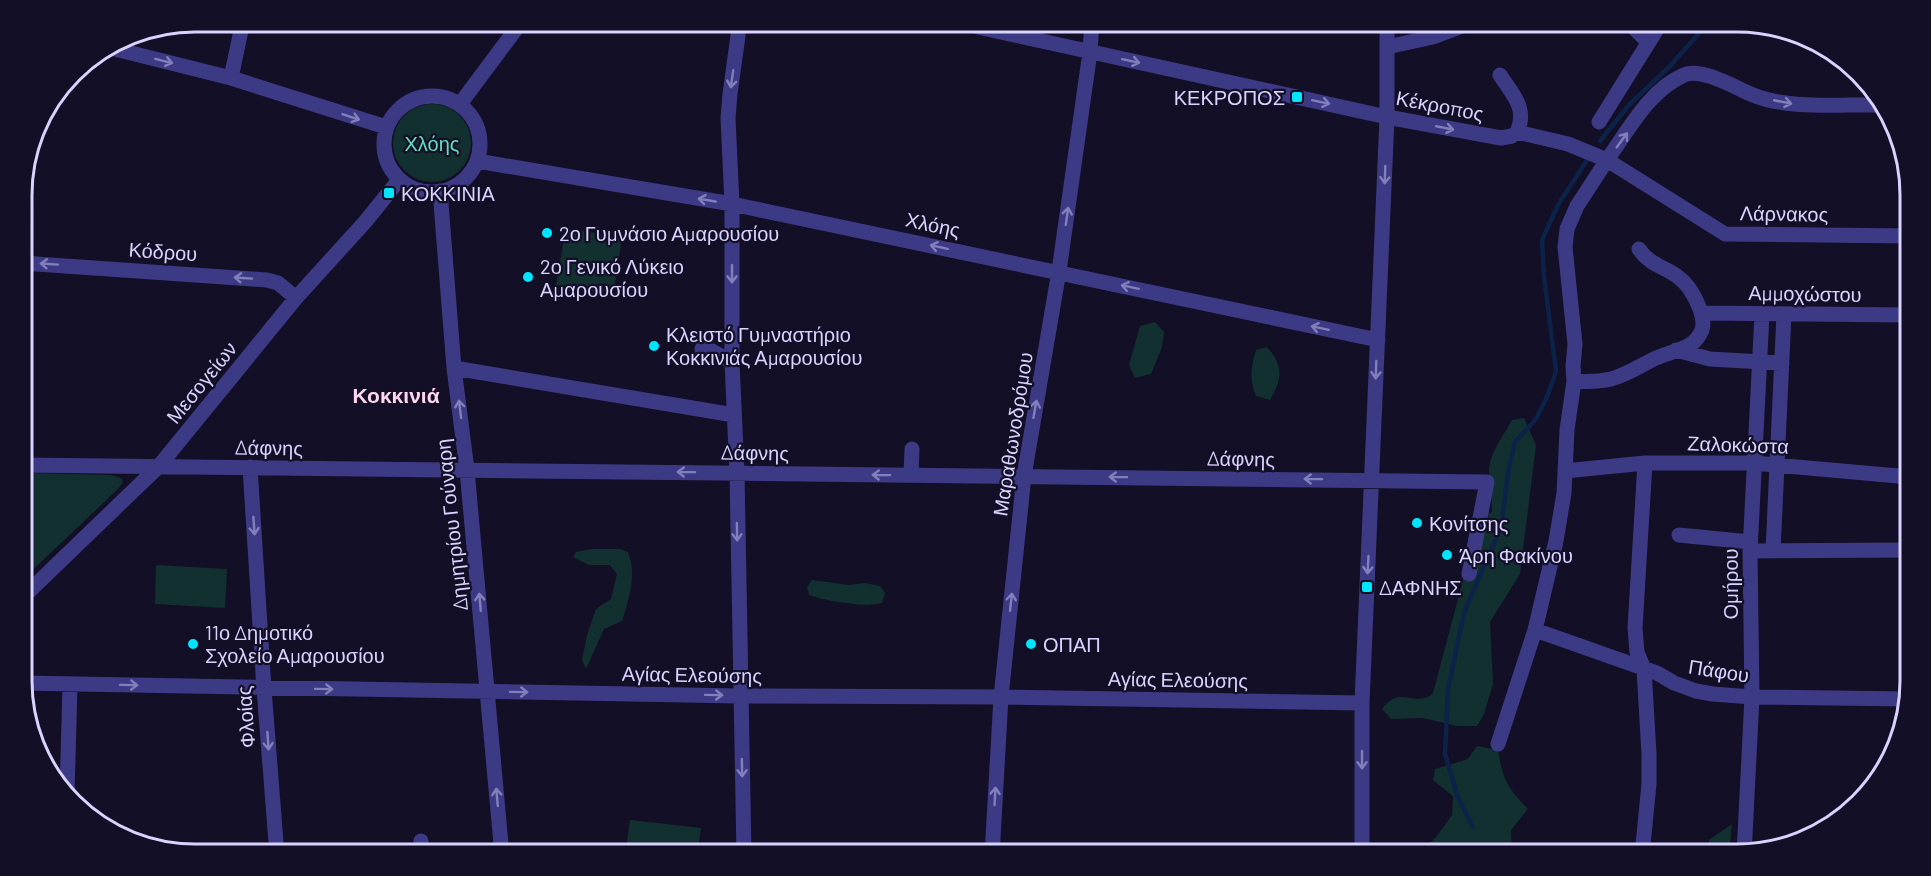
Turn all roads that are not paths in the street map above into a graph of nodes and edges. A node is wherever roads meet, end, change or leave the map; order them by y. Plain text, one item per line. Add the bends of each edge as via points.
1 (241, 32) edge
2 (514, 32) edge
3 (738, 32) edge
4 (1000, 32) edge
5 (1091, 32) edge
6 (1387, 32) edge
7 (1446, 32) edge
8 (1638, 32) edge
9 (1655, 32) edge
10 (1648, 42) junction
11 (1387, 46) junction
12 (119, 50) edge
13 (1090, 52) junction
14 (1500, 75) dead end
15 (231, 78) junction
16 (460, 104) junction
17 (1873, 105) edge
18 (1387, 117) junction
19 (1599, 122) dead end
20 (386, 127) junction
21 (1517, 132) junction
22 (1607, 160) junction
23 (477, 161) junction
24 (399, 180) junction
25 (440, 191) junction
26 (732, 204) junction
27 (1900, 236) edge
28 (1640, 249) dead end
29 (32, 264) edge
30 (1059, 272) junction
31 (296, 298) junction
32 (1701, 313) junction
33 (1762, 314) junction
34 (1784, 314) junction
35 (1900, 315) edge
36 (1377, 340) junction
37 (702, 349) dead end
38 (1676, 351) junction
39 (1759, 361) junction
40 (732, 362) junction
41 (1782, 363) junction
42 (454, 368) junction
43 (1574, 381) junction
44 (734, 415) junction
45 (912, 449) dead end
46 (1645, 463) junction
47 (1754, 464) junction
48 (32, 465) edge
49 (1777, 465) junction
50 (159, 466) junction
51 (250, 467) junction
52 (468, 470) junction
53 (1565, 471) junction
54 (736, 473) junction
55 (911, 475) junction
56 (1024, 476) junction
57 (1900, 476) edge
58 (1372, 480) junction
59 (1679, 535) dead end
60 (1750, 547) junction
61 (1773, 550) junction
62 (1900, 550) edge
63 (1469, 574) dead end
64 (32, 588) edge
65 (1535, 630) junction
66 (1644, 669) junction
67 (32, 683) edge
68 (70, 684) junction
69 (264, 689) junction
70 (488, 691) junction
71 (740, 696) junction
72 (1001, 697) junction
73 (1752, 697) junction
74 (1898, 699) edge
75 (1362, 703) junction
76 (1498, 744) dead end
77 (67, 784) edge
78 (276, 844) edge
79 (501, 844) edge
80 (744, 844) edge
81 (993, 844) edge
82 (1362, 844) edge
83 (1643, 844) edge
84 (1745, 844) edge

1 - 15 street
2 - 16 street
3 -> 26 street via 728,118
4 - 13 street, Κέκροπος
5 - 13 street, Μαραθωνοδρόμου
6 - 11 street
7 - 11 street
8 - 10 street
9 - 10 street
10 - 19 street
11 - 18 street
12 -> 15 street
13 -> 18 street, Κέκροπος
30 -> 13 street, Μαραθωνοδρόμου
14 - 21 street via 1522,111
15 -> 20 street
16 - 20 street via 439,96 417,97 393,114
16 - 23 street via 478,130
22 -> 17 street via 1653,97 1686,74 1699,74 1753,95 1793,104
18 -> 21 street, Κέκροπος via 1501,138
18 -> 36 street
20 - 24 street via 385,155
21 - 22 street, Κέκροπος via 1568,144
22 - 27 street, Λάρνακος via 1725,234
22 - 43 street via 1567,229
23 - 25 street via 462,181
26 -> 23 street, Χλόης
24 - 25 street via 418,190
24 - 31 street, Μεσογείων
25 - 42 street, Δημητρίου Γούναρη
30 -> 26 street, Χλόης
26 -> 40 street
28 - 32 street via 1648,259 1681,278
31 -> 29 street, Κόδρου via 278,283 267,280
36 -> 30 street, Χλόης
56 -> 30 street, Μαραθωνοδρόμου
31 - 50 street, Μεσογείων
32 - 33 street, Αμμοχώστου
32 - 38 street via 1702,331 1691,344
33 - 34 street, Αμμοχώστου
33 - 39 street, Ομήρου
34 - 35 street, Αμμοχώστου
34 - 41 street
36 -> 58 street
37 - 40 street
38 - 39 street via 1710,359
38 - 43 street via 1612,378
39 - 41 street
39 - 47 street, Ομήρου
40 - 44 street
41 - 49 street
42 - 44 street
52 -> 42 street, Δημητρίου Γούναρη
43 - 53 street
44 - 54 street
45 - 55 street
46 - 47 street, Ζαλοκώστα
46 - 53 street, Ζαλοκώστα
46 - 66 street via 1635,628 1637,652
47 - 49 street, Ζαλοκώστα
47 - 60 street, Ομήρου
48 - 50 street, Δάφνης
49 - 57 street, Ζαλοκώστα
49 - 61 street
50 - 51 street, Δάφνης
50 - 64 street, Μεσογείων
51 - 52 street, Δάφνης
51 -> 69 street, Φλοίας
54 -> 52 street, Δάφνης
70 -> 52 street, Δημητρίου Γούναρη
53 - 65 street via 1556,541
55 -> 54 street, Δάφνης
54 -> 71 street
55 - 56 street, Δάφνης
58 -> 56 street, Δάφνης
72 -> 56 street, Μαραθωνοδρόμου
58 - 63 street, Δάφνης via 1487,482
58 -> 75 street
59 - 60 street
60 - 61 street
60 - 73 street, Ομήρου
61 - 62 street
65 - 66 street, Πάφου
65 - 76 street
66 - 73 street, Πάφου via 1696,691
66 - 83 street via 1649,784
67 - 68 street, Αγίας Ελεούσης
68 -> 69 street, Αγίας Ελεούσης
68 - 77 street
69 -> 70 street, Αγίας Ελεούσης
69 -> 78 street, Φλοίας
70 -> 71 street, Αγίας Ελεούσης
79 -> 70 street, Δημητρίου Γούναρη
71 - 72 street, Αγίας Ελεούσης
71 -> 80 street
72 - 75 street, Αγίας Ελεούσης
81 -> 72 street, Μαραθωνοδρόμου
73 - 74 street, Πάφου
73 - 84 street, Ομήρου
75 -> 82 street

